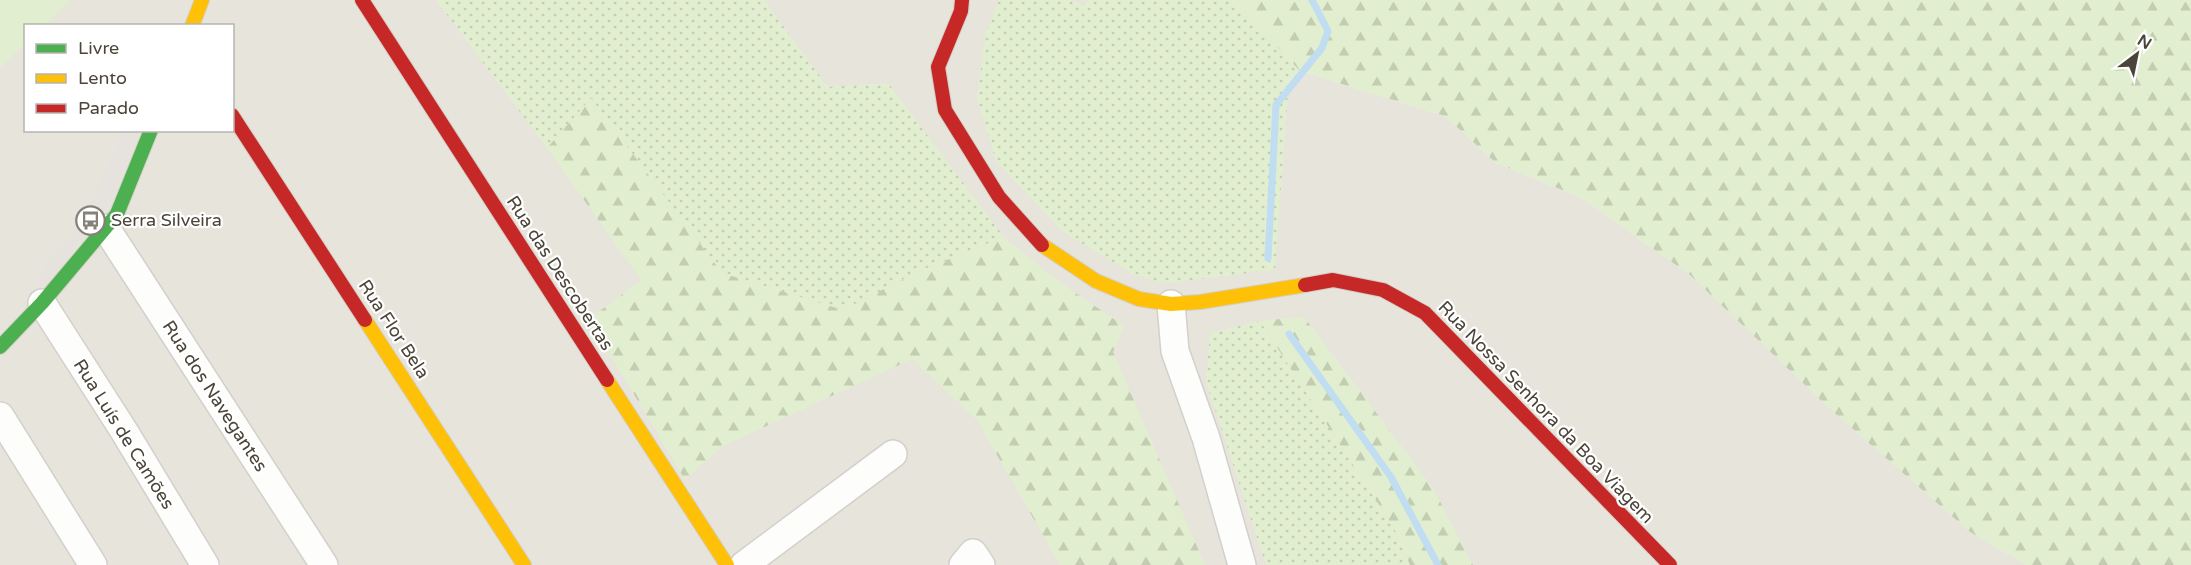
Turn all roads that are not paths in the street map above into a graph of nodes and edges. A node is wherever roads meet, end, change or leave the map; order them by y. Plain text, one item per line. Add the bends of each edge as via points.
1 (202, 0) edge
2 (362, 0) edge
3 (962, 0) edge
4 (193, 24) edge
5 (234, 118) edge
6 (150, 132) edge
7 (106, 228) junction
8 (42, 303) junction
9 (1171, 304) junction
10 (0, 347) edge
11 (0, 416) edge
12 (893, 454) dead end
13 (93, 565) edge
14 (205, 565) edge
15 (324, 565) edge
16 (524, 565) edge
17 (727, 565) edge
18 (744, 565) edge
19 (1242, 565) edge
20 (1670, 565) edge

1 - 4 street
2 - 17 street, Rua das Descobertas
3 - 9 street, Rua Nossa Senhora da Boa Viagem via 938,67 945,110 999,197 1044,247 1096,281 1139,299
5 - 16 street, Rua Flor Bela
6 - 7 street via 117,214
7 - 8 street
7 - 15 street, Rua dos Navegantes
8 - 10 street
8 - 14 street, Rua Luís de Camões
9 - 19 street via 1175,351 1206,438
9 - 20 street, Rua Nossa Senhora da Boa Viagem via 1333,280 1383,290 1425,313
11 - 13 street
12 - 18 street

